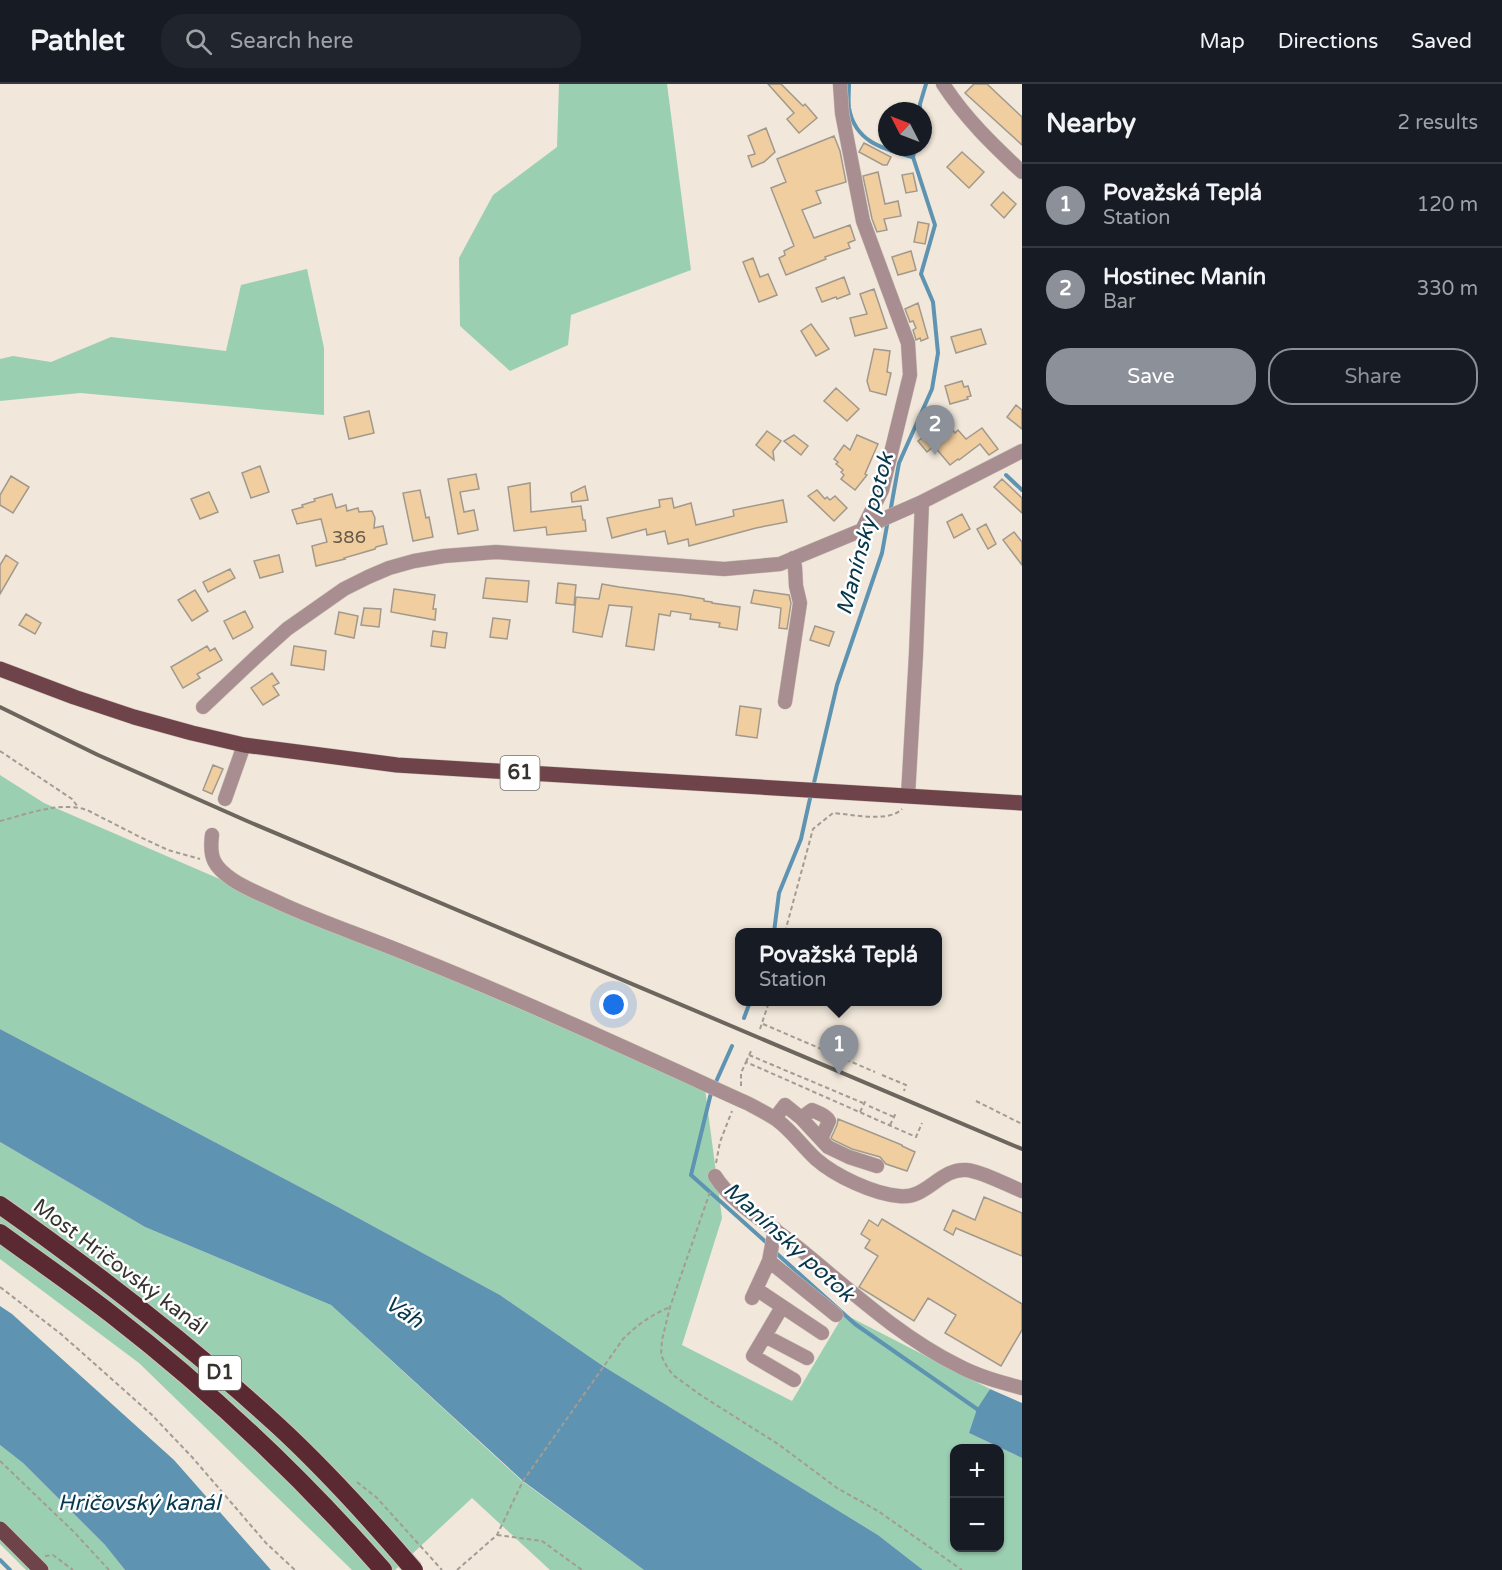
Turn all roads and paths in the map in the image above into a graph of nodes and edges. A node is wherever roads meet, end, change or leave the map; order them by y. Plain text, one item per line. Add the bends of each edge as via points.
1 (840, 84) edge
2 (943, 84) edge
3 (1022, 172) edge
4 (1022, 451) edge
5 (922, 502) junction
6 (862, 530) junction
7 (793, 558) junction
8 (0, 669) edge
9 (785, 702) dead end
10 (203, 707) dead end
11 (244, 746) junction
12 (0, 751) edge
13 (908, 796) junction
14 (225, 799) dead end
15 (1022, 803) edge
16 (78, 807) junction
17 (885, 817) dead end
18 (0, 821) edge
19 (212, 835) dead end
20 (215, 865) junction
21 (786, 928) edge
22 (768, 1006) edge
23 (762, 1024) junction
24 (760, 1029) dead end
25 (751, 1051) dead end
26 (749, 1055) junction
27 (746, 1062) junction
28 (875, 1072) dead end
29 (882, 1075) dead end
30 (904, 1090) dead end
31 (733, 1096) junction
32 (866, 1100) dead end
33 (976, 1101) dead end
34 (862, 1103) dead end
35 (869, 1106) dead end
36 (860, 1112) junction
37 (896, 1113) dead end
38 (894, 1117) junction
39 (774, 1118) junction
40 (801, 1118) junction
41 (922, 1123) dead end
42 (1022, 1124) edge
43 (891, 1125) junction
44 (821, 1139) junction
45 (877, 1166) dead end
46 (715, 1176) junction
47 (1022, 1191) edge
48 (0, 1205) edge
49 (775, 1229) junction
50 (0, 1233) edge
51 (769, 1261) junction
52 (0, 1287) edge
53 (670, 1307) junction
54 (782, 1307) junction
55 (836, 1315) dead end
56 (822, 1333) dead end
57 (765, 1336) junction
58 (807, 1359) dead end
59 (794, 1380) dead end
60 (1022, 1388) edge
61 (0, 1461) edge
62 (0, 1529) edge
63 (497, 1535) junction
64 (36, 1565) edge
65 (73, 1570) edge
66 (110, 1570) edge
67 (294, 1570) edge
68 (383, 1570) edge
69 (414, 1570) edge
70 (458, 1570) edge
71 (582, 1570) edge
72 (962, 1570) edge

1 - 6 street via 863,221 908,343 910,375 882,490
2 - 3 street via 991,143
4 - 5 street
5 - 6 street
5 - 13 street
6 - 7 street
7 - 9 street via 800,603
7 - 10 street via 780,564 724,569 496,552 414,561 368,577 322,603 279,636
8 - 11 main road, 61 via 134,717
11 - 13 main road, 61 via 397,765
11 - 14 street
12 - 16 path
13 - 15 main road, 61
16 - 18 path via 61,806
16 - 20 path via 168,850
17 - 21 path via 833,813 813,829
19 - 20 street via 210,847
20 - 31 street via 244,887
22 - 23 path
23 - 24 path
23 - 28 path
25 - 26 path
26 - 27 path
26 - 34 path
27 - 31 path via 741,1090
27 - 36 path
29 - 30 path via 906,1085
31 - 39 street
31 - 46 path via 717,1153
32 - 36 path
33 - 42 path
35 - 38 path
36 - 43 path
37 - 38 path
38 - 43 path
39 - 40 street via 784,1105
39 - 47 street via 829,1168 892,1195 916,1195 953,1172 967,1170
40 - 44 street
40 - 44 street via 812,1110 828,1119
41 - 43 path via 916,1137
44 - 45 street via 834,1150
46 - 49 street via 731,1196
46 - 53 path
48 - 69 highway, Most Hričovský kanál / D1, bridge via 198,1354 343,1490
49 - 51 street
49 - 60 street via 910,1337 957,1366
50 - 68 highway, Most Hričovský kanál / D1 via 111,1314 263,1444
51 - 54 street via 754,1294
51 - 55 street
52 - 67 path via 61,1334 151,1414
53 - 63 path via 654,1314 623,1339 522,1481
53 - 72 path via 661,1355 673,1375
54 - 56 street
54 - 57 street
57 - 58 street
57 - 59 street via 753,1356
61 - 66 path
62 - 64 main road
63 - 70 path
63 - 71 path via 542,1541
64 - 65 path via 53,1555

